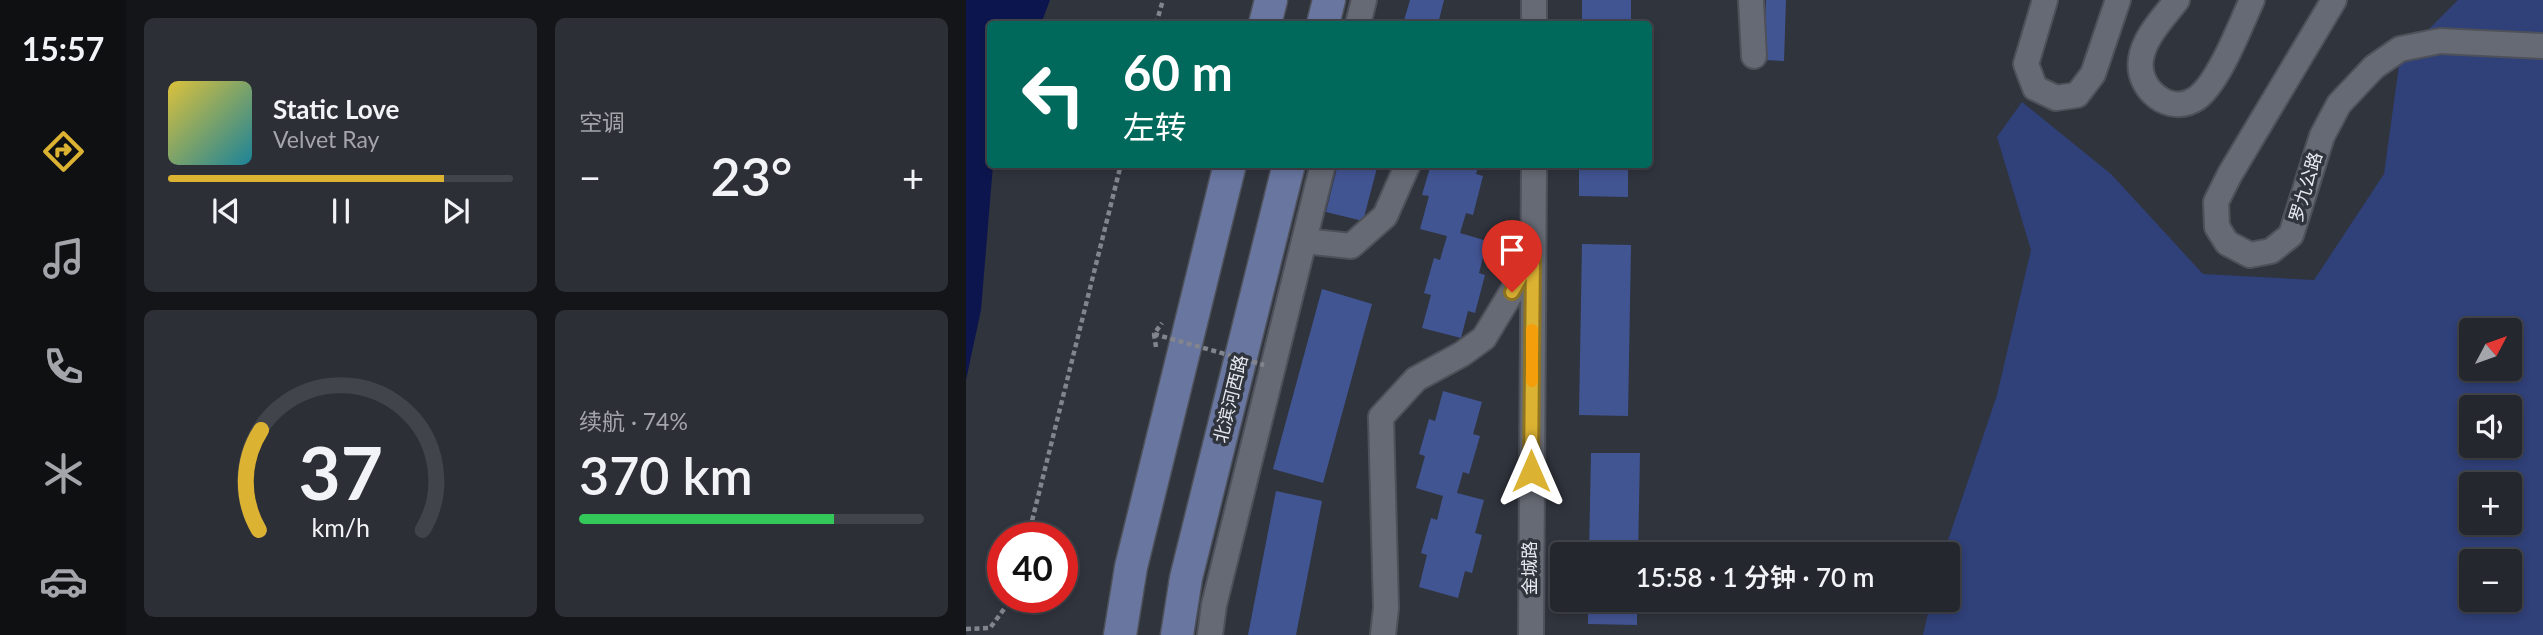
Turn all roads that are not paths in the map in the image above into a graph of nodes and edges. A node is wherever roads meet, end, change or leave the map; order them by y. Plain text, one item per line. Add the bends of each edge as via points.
1 (1271, 0) edge
2 (1329, 0) edge
3 (1364, 0) edge
4 (1534, 0) edge
5 (1751, 0) edge
6 (2045, 0) edge
7 (2118, 0) edge
8 (2177, 0) edge
9 (2252, 0) edge
10 (2334, 0) edge
11 (1266, 21) edge
12 (1324, 21) edge
13 (1359, 21) edge
14 (1534, 21) edge
15 (2543, 46) edge
16 (1754, 56) dead end
17 (1229, 168) edge
18 (1288, 168) edge
19 (1322, 168) edge
20 (1406, 168) edge
21 (1534, 168) edge
22 (1304, 241) junction
23 (1533, 256) junction
24 (1120, 635) edge
25 (1177, 635) edge
26 (1210, 635) edge
27 (1383, 635) edge
28 (1531, 635) edge

1 - 11 main road
2 - 12 main road
3 - 13 street
4 - 14 street
5 - 16 street
6 - 7 street via 2026,64 2035,88 2056,98 2077,96 2094,74
8 - 9 street via 2151,33 2141,59 2142,81 2156,97 2176,105 2196,99 2216,76
10 - 15 street, 罗九公路 via 2216,202 2217,227 2227,243 2250,255 2271,251 2291,235 2322,136 2339,104 2400,49 2440,41
17 - 24 main road via 1130,567
18 - 25 main road, 北滨河西路 via 1186,578
19 - 22 street
20 - 22 street via 1385,216 1351,246
21 - 23 street, 金城路
22 - 26 street
23 - 27 street via 1484,338 1416,379 1381,417
23 - 28 street, 金城路

